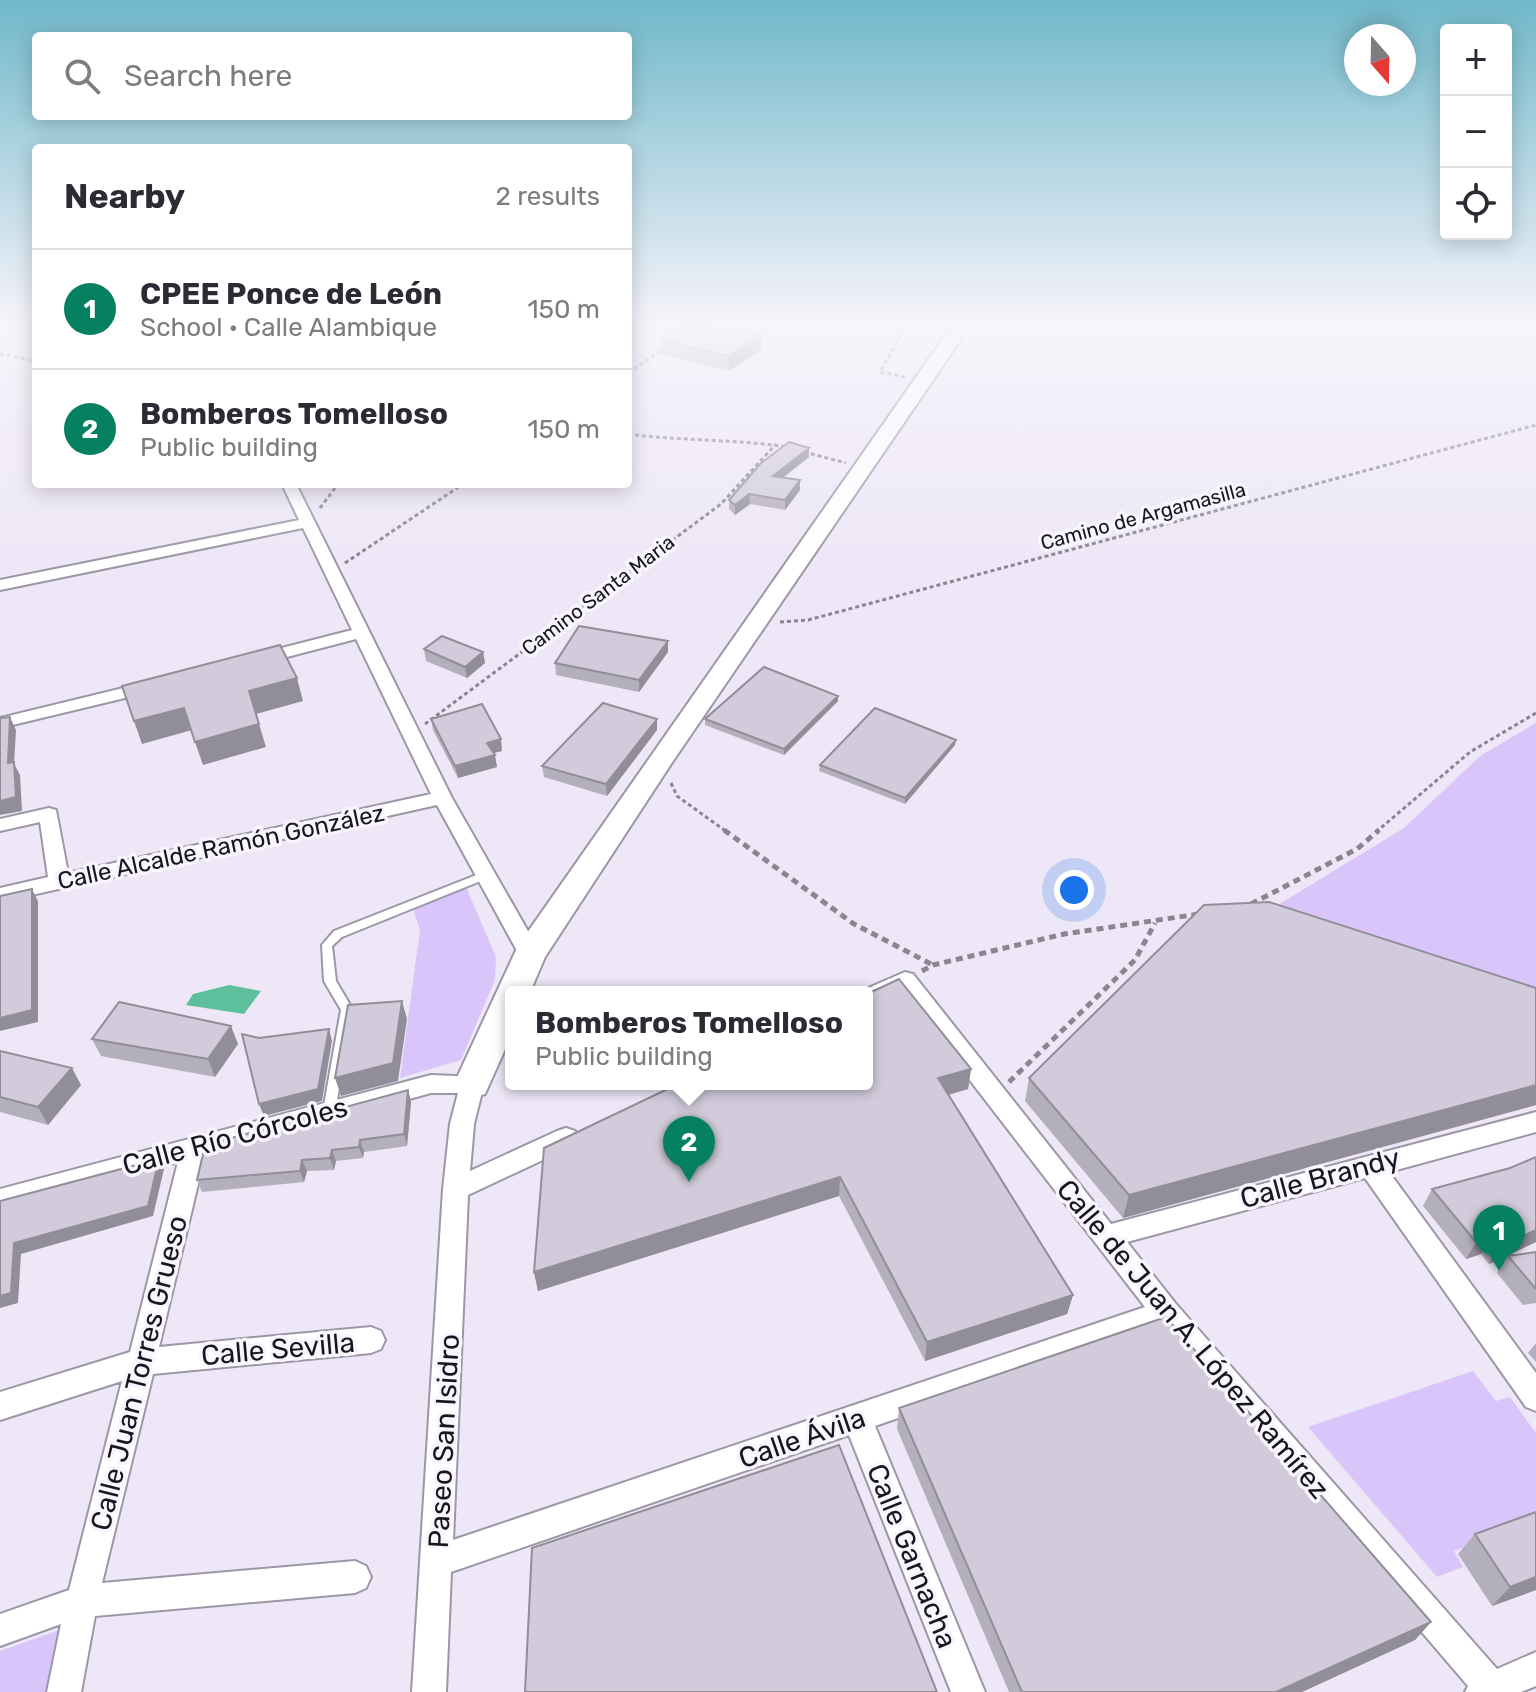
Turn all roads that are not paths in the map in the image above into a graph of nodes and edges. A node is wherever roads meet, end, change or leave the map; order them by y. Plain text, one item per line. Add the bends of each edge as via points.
1 (909, 402) edge
2 (291, 488) edge
3 (308, 523) junction
4 (0, 585) edge
5 (362, 633) junction
6 (247, 662) edge
7 (173, 681) edge
8 (0, 723) edge
9 (442, 798) junction
10 (0, 825) edge
11 (484, 876) junction
12 (59, 882) junction
13 (0, 895) edge
14 (530, 954) junction
15 (516, 986) edge
16 (873, 995) edge
17 (505, 1010) edge
18 (472, 1084) junction
19 (329, 1111) junction
20 (1536, 1122) edge
21 (583, 1130) edge
22 (195, 1146) junction
23 (1369, 1164) junction
24 (456, 1189) junction
25 (0, 1200) edge
26 (1104, 1237) junction
27 (1166, 1313) junction
28 (371, 1340) dead end
29 (141, 1362) junction
30 (1536, 1397) edge
31 (0, 1406) edge
32 (857, 1419) junction
33 (438, 1561) junction
34 (355, 1577) dead end
35 (82, 1601) junction
36 (0, 1630) edge
37 (1536, 1669) edge
38 (1487, 1690) edge
39 (64, 1692) edge
40 (429, 1692) edge
41 (968, 1692) edge

1 - 14 main road
2 - 3 street
3 - 4 street
3 - 5 street
5 - 6 street
5 - 9 street
7 - 8 street
9 - 11 street
9 - 12 street, Calle Alcalde Ramón González
10 - 12 street via 49,814
11 - 14 street
11 - 19 lane via 338,934 327,945 330,981 347,1010
12 - 13 street, Calle Alcalde Ramón González
14 - 15 main road
16 - 26 street, Calle de Juan A. López Ramírez via 905,980
17 - 18 main road
18 - 19 street, Calle Río Córcoles via 431,1084
18 - 24 street, Paseo San Isidro
19 - 22 street, Calle Río Córcoles
20 - 23 street, Calle Brandy
21 - 24 street
22 - 25 street, Calle Río Córcoles
22 - 29 street, Calle Juan Torres Grueso
23 - 26 street, Calle Brandy
23 - 30 street
24 - 33 street, Paseo San Isidro
26 - 27 street, Calle de Juan A. López Ramírez
27 - 32 street, Calle Ávila
27 - 38 street, Calle de Juan A. López Ramírez
28 - 29 street, Calle Sevilla
29 - 31 street, Calle Sevilla
29 - 35 street, Calle Juan Torres Grueso
32 - 33 street, Calle Ávila
32 - 41 street, Calle Garnacha
33 - 40 street, Paseo San Isidro
34 - 35 street
35 - 36 street
35 - 39 street, Calle Juan Torres Grueso
37 - 38 street

